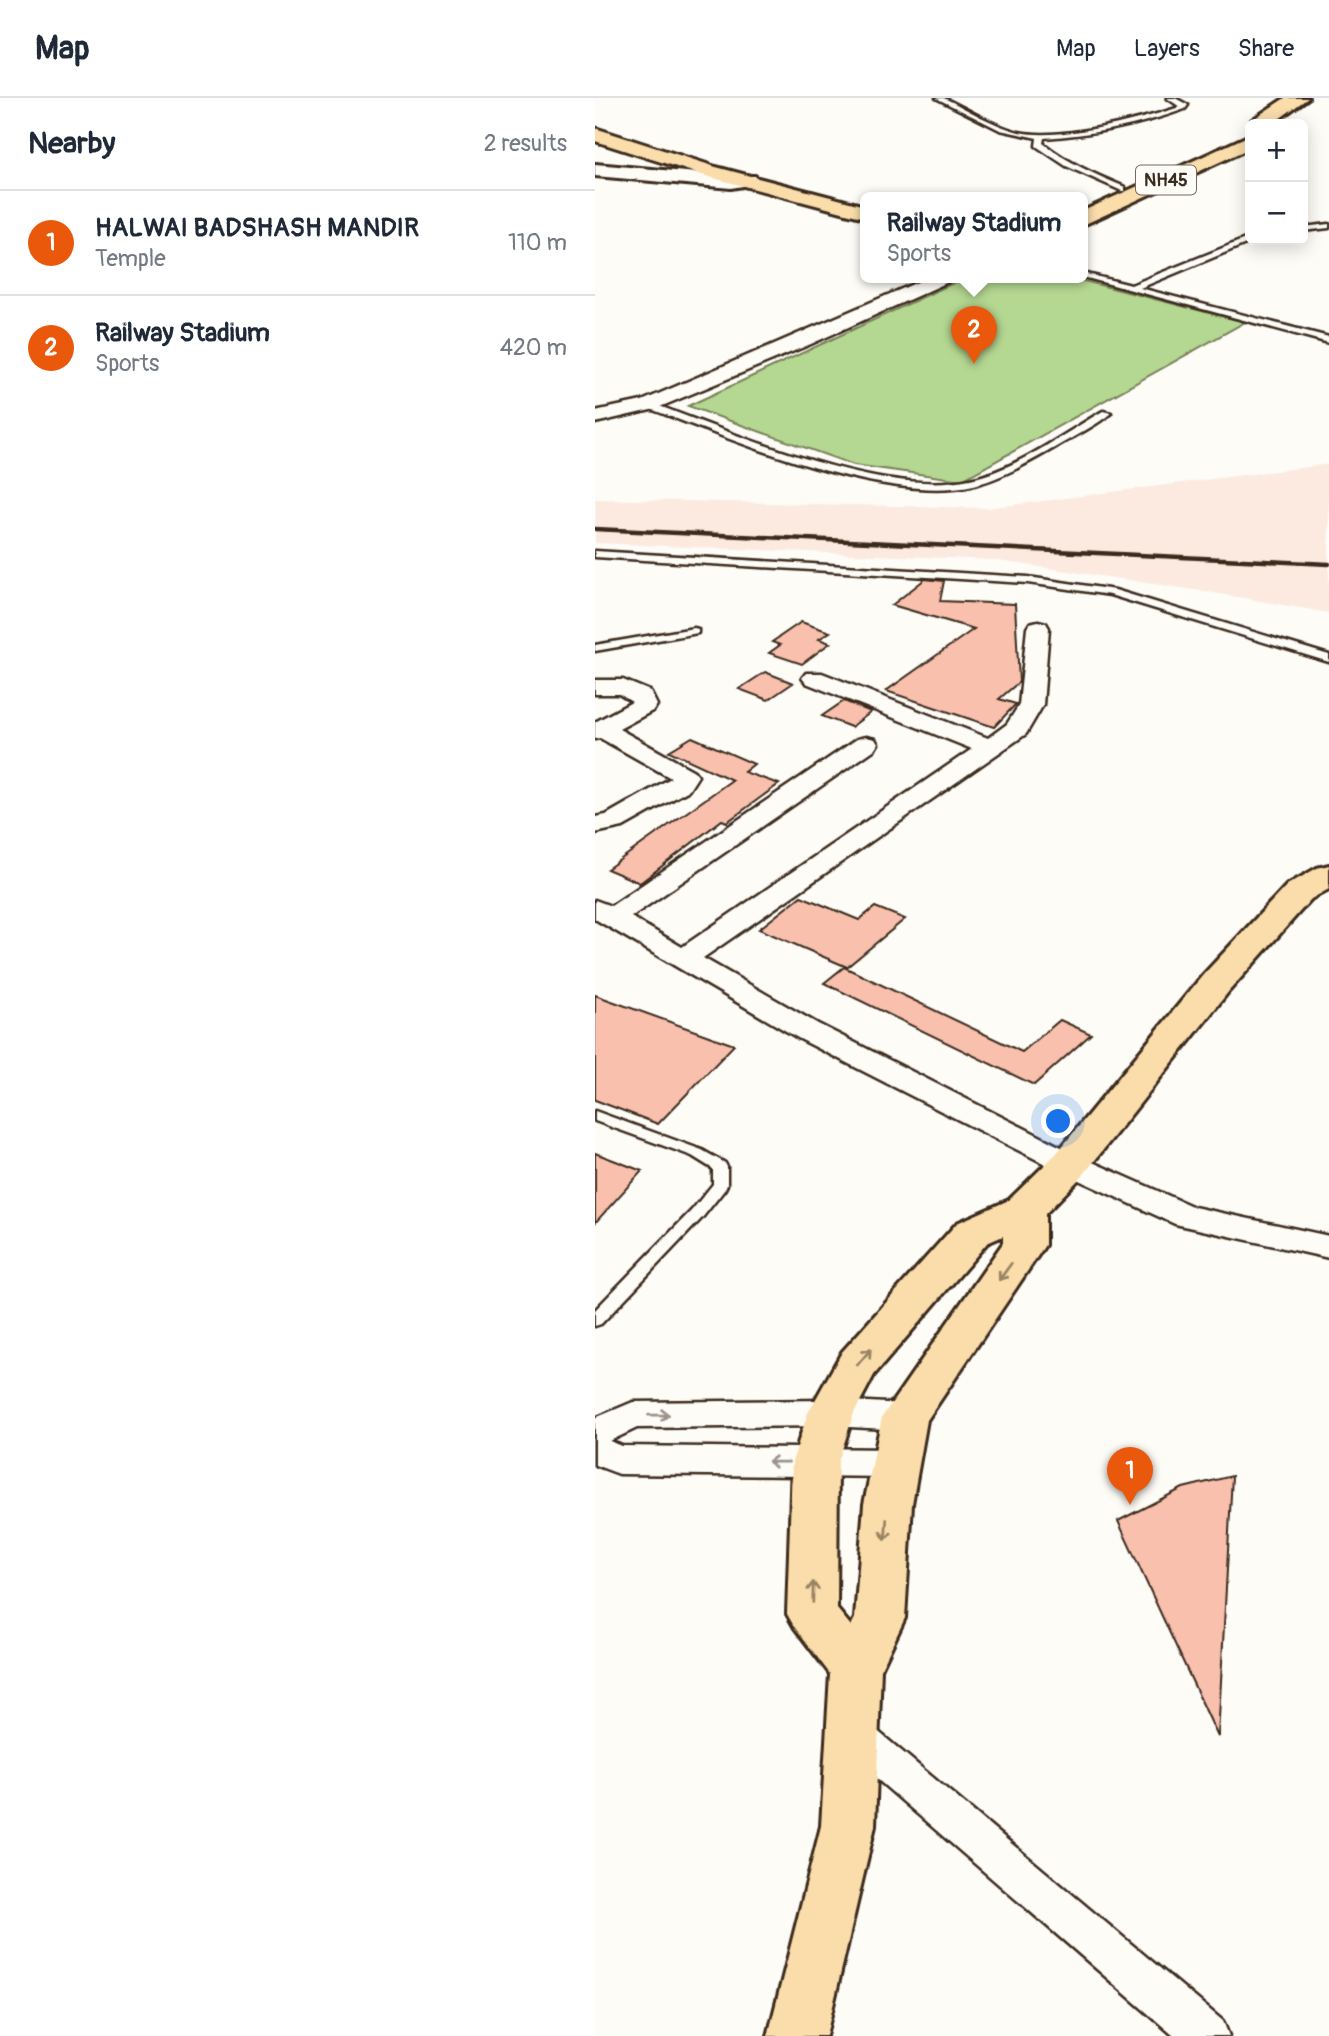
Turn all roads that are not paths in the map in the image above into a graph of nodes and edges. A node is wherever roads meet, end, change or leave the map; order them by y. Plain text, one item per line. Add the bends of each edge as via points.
1 (939, 98) edge
2 (1170, 98) edge
3 (1273, 98) edge
4 (1298, 98) edge
5 (1319, 103) dead end
6 (1267, 119) edge
7 (1271, 119) edge
8 (1278, 119) edge
9 (1245, 133) edge
10 (595, 134) edge
11 (1041, 137) junction
12 (1245, 143) edge
13 (595, 170) edge
14 (740, 181) junction
15 (1122, 189) junction
16 (1088, 204) edge
17 (860, 211) edge
18 (1088, 217) edge
19 (860, 220) edge
20 (1329, 226) edge
21 (1308, 228) edge
22 (1245, 241) edge
23 (1088, 276) edge
24 (907, 283) edge
25 (932, 283) edge
26 (1132, 288) junction
27 (1329, 340) edge
28 (648, 405) junction
29 (615, 411) junction
30 (1106, 413) dead end
31 (595, 417) edge
32 (595, 554) edge
33 (1038, 628) dead end
34 (694, 631) dead end
35 (595, 648) edge
36 (1329, 659) edge
37 (814, 678) dead end
38 (595, 687) edge
39 (598, 731) edge
40 (866, 744) dead end
41 (990, 747) junction
42 (595, 825) edge
43 (1329, 875) edge
44 (603, 913) edge
45 (683, 958) junction
46 (595, 1116) edge
47 (1070, 1164) junction
48 (1024, 1210) junction
49 (1329, 1247) edge
50 (595, 1320) edge
51 (831, 1413) junction
52 (905, 1417) junction
53 (595, 1433) edge
54 (595, 1450) edge
55 (815, 1462) junction
56 (895, 1463) junction
57 (856, 1669) junction
58 (854, 1735) junction
59 (797, 2036) edge
60 (1207, 2036) edge

1 - 11 lane via 1009,131
2 - 11 lane via 1184,104 1183,108
3 - 6 main road
4 - 7 main road, NH45
5 - 8 main road, NH45
9 - 15 main road, NH45
10 - 14 main road
11 - 15 lane via 1038,145 1048,152
12 - 18 main road, NH45
13 - 14 street
14 - 17 main road
14 - 19 main road
15 - 16 main road, NH45
20 - 21 lane
22 - 26 lane
23 - 26 lane
24 - 29 street
25 - 28 street
26 - 27 lane
28 - 29 street
28 - 30 lane via 775,450 882,481 937,487 1000,472
29 - 31 street
32 - 36 lane via 1042,582 1111,592
33 - 41 street via 1031,705 1017,729
34 - 35 lane
37 - 41 street
38 - 39 street via 623,687 642,696 645,705
39 - 42 street via 685,776 681,785 614,821
40 - 44 street
41 - 45 street
43 - 47 main road via 1299,892 1216,983
44 - 45 street
45 - 47 street via 808,1031
46 - 50 lane via 697,1153 720,1167 720,1185 697,1214
47 - 48 main road
47 - 49 street via 1186,1216
51 -> 48 main road via 858,1364 972,1233
48 -> 52 main road via 1024,1245
51 - 52 street
53 -> 51 street via 633,1415
51 - 55 main road
52 - 56 main road
55 -> 54 street via 618,1460
55 - 56 street
57 -> 55 main road via 812,1614
56 -> 57 main road via 880,1618
57 - 58 main road
58 - 59 main road via 848,1826
58 - 60 street

